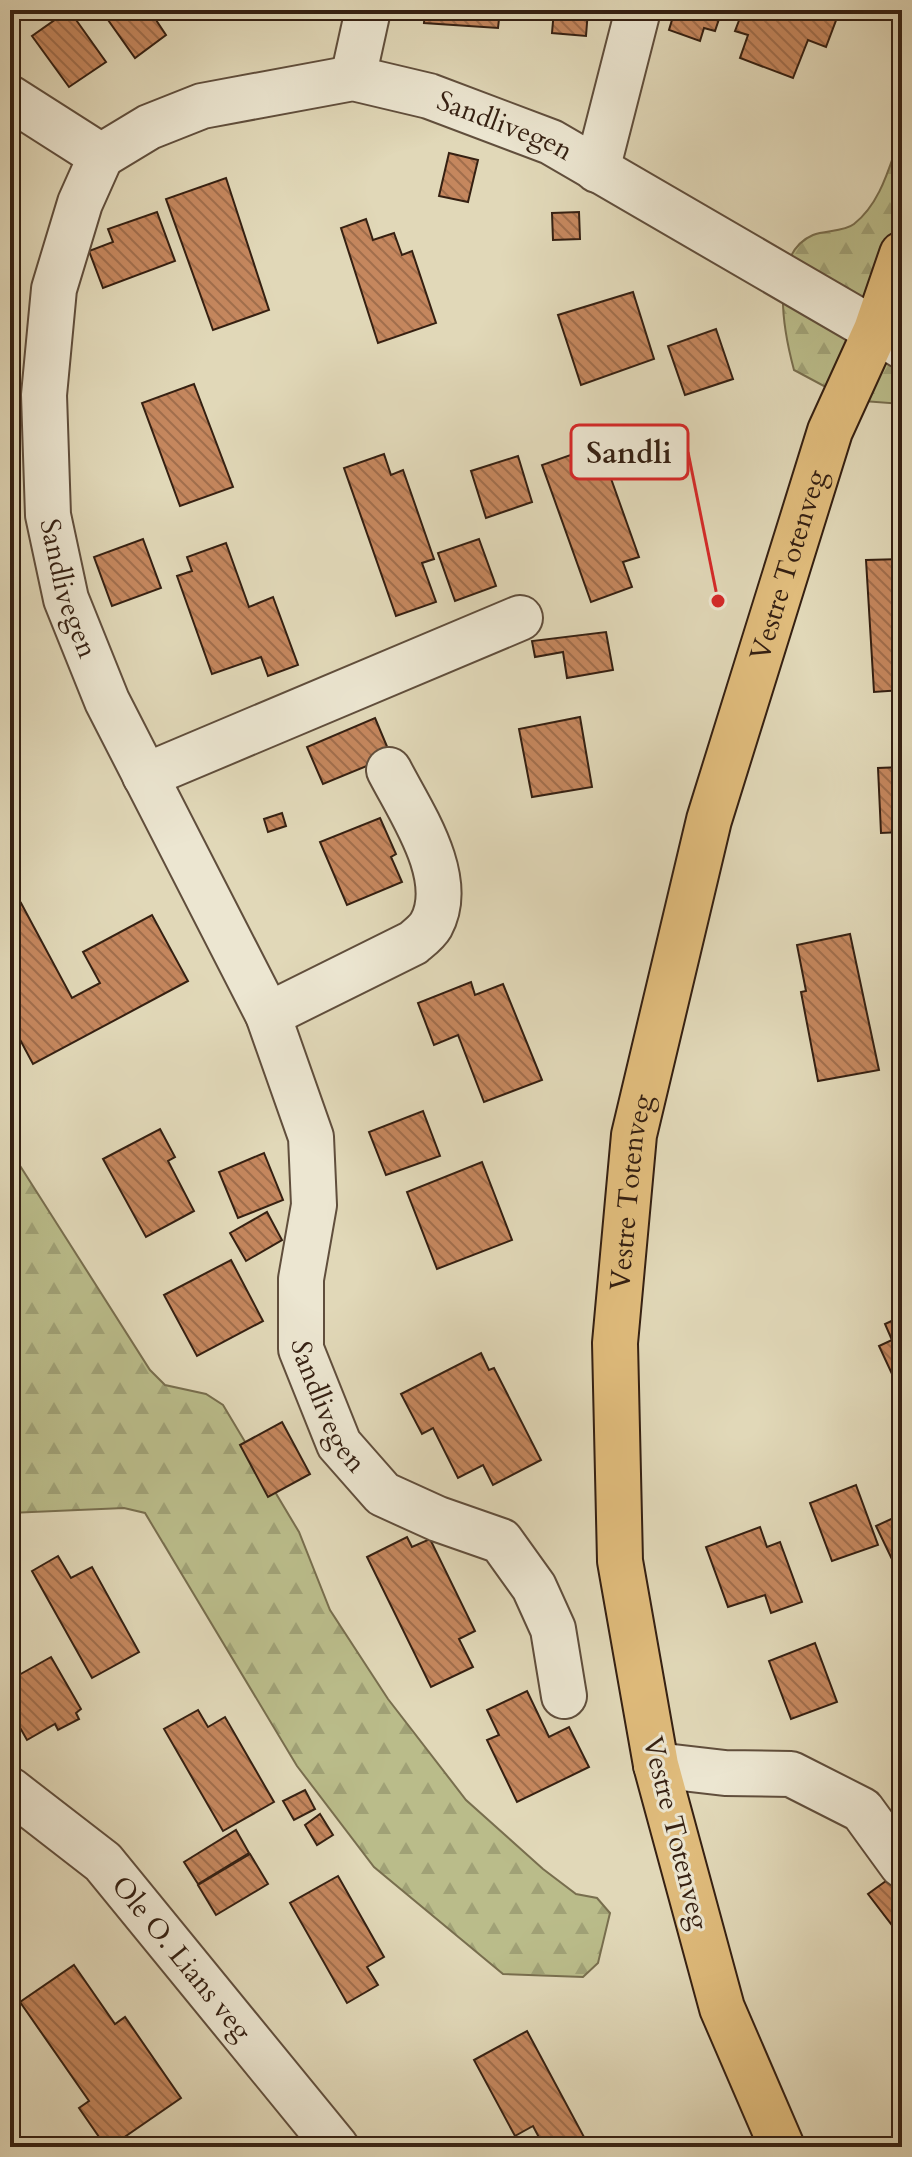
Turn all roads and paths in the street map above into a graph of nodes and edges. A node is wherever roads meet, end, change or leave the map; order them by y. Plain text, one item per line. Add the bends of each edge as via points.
1 (368, 10) edge
2 (638, 10) edge
3 (353, 78) junction
4 (10, 98) edge
5 (101, 156) junction
6 (597, 170) junction
7 (902, 254) edge
8 (889, 338) edge
9 (520, 618) dead end
10 (389, 770) dead end
11 (145, 776) junction
12 (268, 1015) junction
13 (564, 1696) dead end
14 (656, 1765) junction
15 (10, 1790) edge
16 (902, 1865) edge
17 (336, 2147) edge
18 (782, 2147) edge

1 - 3 street
2 - 6 street
3 - 5 street, Sandlivegen via 202,106 149,127
3 - 6 street, Sandlivegen via 429,96 551,142
4 - 5 street
5 - 11 street, Sandlivegen via 80,203 54,289 44,395 48,515 66,599 107,701
6 - 8 street, Sandlivegen
7 - 8 main road, Vestre Totenveg
8 - 14 main road, Vestre Totenveg via 830,431 709,820 634,1135 615,1343 620,1561
9 - 11 street
10 - 12 street via 437,876 431,927 413,943
11 - 12 street, Sandlivegen
12 - 13 street, Sandlivegen via 311,1137 314,1205 301,1279 301,1349 339,1444 383,1494 501,1541 534,1587 553,1629
14 - 16 street via 791,1774 862,1810
14 - 18 main road, Vestre Totenveg via 722,2008
15 - 17 street, Ole O. Lians veg via 103,1862

